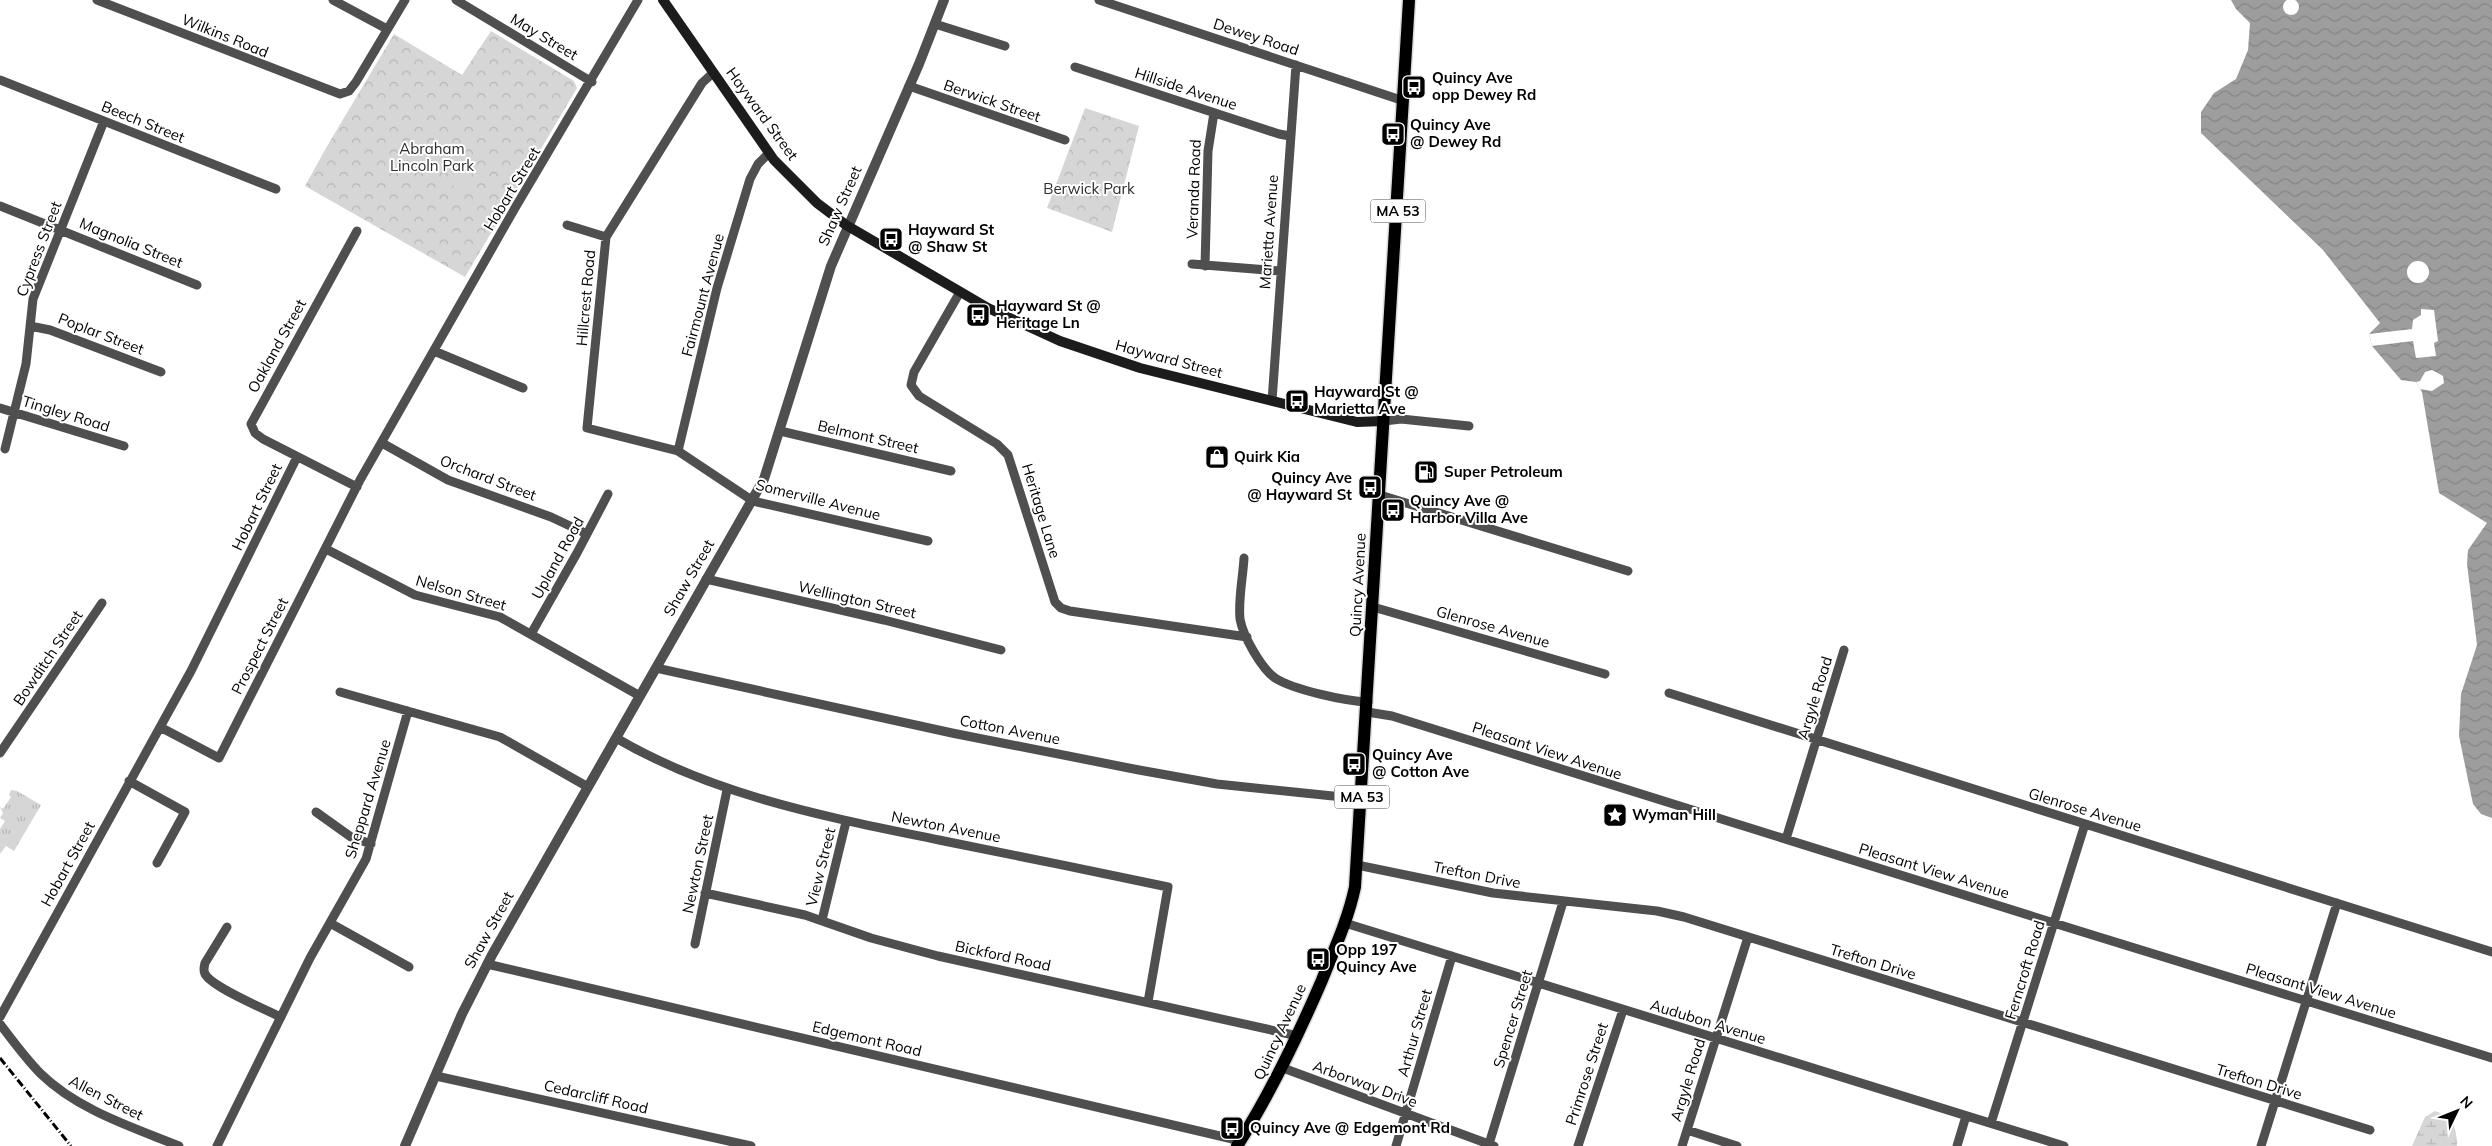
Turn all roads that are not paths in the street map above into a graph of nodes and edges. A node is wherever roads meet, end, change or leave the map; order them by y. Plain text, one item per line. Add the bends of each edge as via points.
1 (97, 0) edge
2 (333, 0) edge
3 (405, 0) edge
4 (456, 0) edge
5 (638, 0) edge
6 (663, 0) edge
7 (944, 0) edge
8 (1099, 0) edge
9 (1409, 0) edge
10 (935, 24) junction
11 (387, 29) junction
12 (1005, 46) dead end
13 (1296, 65) junction
14 (1074, 67) dead end
15 (713, 73) junction
16 (0, 80) edge
17 (592, 82) junction
18 (910, 86) junction
19 (1404, 101) junction
20 (1214, 113) junction
21 (104, 121) junction
22 (1290, 136) junction
23 (1065, 140) dead end
24 (768, 153) junction
25 (276, 189) dead end
26 (0, 206) edge
27 (567, 225) dead end
28 (846, 225) junction
29 (60, 229) junction
30 (357, 232) dead end
31 (606, 237) junction
32 (1192, 264) dead end
33 (1205, 266) junction
34 (1280, 271) junction
35 (197, 285) dead end
36 (960, 292) junction
37 (30, 326) junction
38 (434, 351) junction
39 (161, 372) dead end
40 (523, 388) dead end
41 (1272, 401) junction
42 (0, 408) edge
43 (14, 412) junction
44 (1384, 421) junction
45 (1469, 426) dead end
46 (780, 431) junction
47 (382, 442) junction
48 (654, 445) joint
49 (124, 446) dead end
50 (5, 449) dead end
51 (678, 451) junction
52 (297, 457) junction
53 (951, 471) dead end
54 (357, 487) junction
55 (608, 494) dead end
56 (1380, 495) junction
57 (753, 501) junction
58 (587, 534) junction
59 (928, 541) dead end
60 (326, 548) junction
61 (1244, 558) dead end
62 (1628, 571) dead end
63 (706, 579) junction
64 (102, 603) dead end
65 (1373, 607) junction
66 (531, 634) junction
67 (1247, 637) junction
68 (1002, 650) dead end
69 (1844, 650) dead end
70 (656, 668) junction
71 (1605, 674) dead end
72 (340, 692) dead end
73 (1669, 693) dead end
74 (640, 696) junction
75 (1367, 707) junction
76 (408, 711) junction
77 (160, 727) junction
78 (616, 738) junction
79 (1817, 740) junction
80 (0, 753) edge
81 (129, 781) junction
82 (588, 787) junction
83 (728, 790) junction
84 (1362, 799) junction
85 (316, 812) dead end
86 (846, 822) junction
87 (2085, 824) junction
88 (1786, 839) junction
89 (371, 844) junction
90 (157, 863) dead end
91 (1357, 865) junction
92 (706, 893) junction
93 (1563, 902) junction
94 (2337, 904) junction
95 (822, 920) junction
96 (330, 922) junction
97 (2054, 922) junction
98 (1345, 924) junction
99 (227, 927) dead end
100 (1748, 937) junction
101 (696, 944) dead end
102 (2492, 952) edge
103 (1452, 956) junction
104 (487, 964) junction
105 (409, 967) dead end
106 (1538, 983) junction
107 (2306, 1001) junction
108 (1148, 1002) junction
109 (1623, 1010) junction
110 (0, 1017) edge
111 (281, 1017) junction
112 (2023, 1023) junction
113 (0, 1024) edge
114 (1298, 1036) junction
115 (1715, 1038) junction
116 (2492, 1058) edge
117 (1283, 1068) junction
118 (436, 1076) junction
119 (2275, 1102) junction
120 (1406, 1114) junction
121 (1966, 1116) junction
122 (1991, 1123) junction
123 (1687, 1130) junction
124 (2370, 1130) dead end
125 (1239, 1143) edge
126 (1491, 1145) edge
127 (179, 1146) edge
128 (217, 1146) edge
129 (405, 1146) edge
130 (751, 1146) edge
131 (1396, 1146) edge
132 (1578, 1146) edge
133 (1682, 1146) edge
134 (1737, 1146) edge
135 (1957, 1146) edge
136 (2064, 1146) edge
137 (2261, 1146) edge

1 - 11 street, Wilkins Road via 328,92 343,94 356,82
2 - 11 street
3 - 11 street
4 - 17 street, May Street
5 - 17 street, Hobart Street
6 - 15 main road, Hayward Street
7 - 10 street, Shaw Street
8 - 13 street, Dewey Road
9 - 19 main road, Quincy Avenue / MA 53
10 - 12 street
10 - 18 street, Shaw Street
13 - 19 street, Dewey Road
13 - 22 street, Marietta Avenue
14 - 20 street, Hillside Avenue
15 - 24 main road, Hayward Street
15 - 31 street, Hillcrest Road via 702,83
16 - 21 street, Beech Street
17 - 38 street, Hobart Street
18 - 23 street, Berwick Street
18 - 28 street, Shaw Street
19 - 44 main road, Quincy Avenue / MA 53
20 - 22 street, Hillside Avenue
20 - 33 street, Veranda Road via 1208,151
21 - 25 street, Beech Street
21 - 29 street, Cypress Street
22 - 34 street, Marietta Avenue
24 - 28 main road, Hayward Street via 817,203
24 - 51 street, Fairmount Avenue via 750,179 717,288
26 - 29 street, Magnolia Street
27 - 31 street
28 - 36 main road, Hayward Street
28 - 46 street, Shaw Street via 830,266
29 - 35 street, Magnolia Street
29 - 37 street, Cypress Street via 33,299
30 - 52 street, Oakland Street via 251,421 251,427 258,436
31 - 48 street, Hillcrest Road via 587,428
32 - 33 street
33 - 34 street
34 - 41 street, Marietta Avenue
36 - 41 main road, Hayward Street via 1024,326 1094,354
36 - 67 street, Heritage Lane via 914,372 911,385 919,396 997,444 1008,455 1055,602 1070,611
37 - 39 street, Poplar Street via 45,328
37 - 43 street, Cypress Street via 26,364
38 - 40 street
38 - 47 street, Hobart Street
41 - 44 main road, Hayward Street via 1357,422
42 - 43 street, Tingley Road
43 - 49 street, Tingley Road
43 - 50 street, Cypress Street
44 - 45 street via 1401,419
44 - 56 main road, Quincy Avenue / MA 53
46 - 53 street, Belmont Street
46 - 57 street, Shaw Street
47 - 54 street, Hobart Street
47 - 58 street, Orchard Street via 448,480 551,517
48 - 51 street, Somerville Avenue
51 - 57 street, Somerville Avenue
52 - 54 street, Hobart Street
52 - 77 street, Hobart Street via 212,631
54 - 60 street, Prospect Street
55 - 58 street, Upland Road
56 - 62 street
56 - 65 main road, Quincy Avenue / MA 53
57 - 59 street, Somerville Avenue
57 - 63 street, Shaw Street
58 - 66 street, Upland Road
60 - 66 street, Nelson Street via 408,593 493,614
60 - 77 street, Prospect Street via 218,758
61 - 67 street, Pleasant View Avenue via 1240,618
63 - 68 street, Wellington Street
63 - 70 street, Shaw Street
64 - 80 street, Bowditch Street
65 - 71 street, Glenrose Avenue
65 - 75 main road, Quincy Avenue / MA 53
66 - 74 street, Nelson Street
67 - 75 street, Pleasant View Avenue via 1262,663 1279,680
69 - 79 street, Argyle Road
70 - 74 street, Shaw Street
70 - 84 street, Cotton Avenue via 1139,770 1217,784
72 - 76 street
73 - 79 street, Glenrose Avenue
74 - 78 street, Shaw Street
75 - 84 main road, Quincy Avenue / MA 53
75 - 88 street, Pleasant View Avenue
76 - 82 street via 500,738
76 - 89 street, Sheppard Avenue
77 - 81 street, Hobart Street
78 - 82 street, Shaw Street
78 - 83 street, Newton Avenue via 677,770
79 - 87 street, Glenrose Avenue
79 - 88 street, Argyle Road
81 - 90 street via 185,812
81 - 110 street, Hobart Street
82 - 104 street, Shaw Street
83 - 86 street, Newton Avenue
83 - 92 street, Newton Street
84 - 91 main road, Quincy Avenue / MA 53
85 - 89 street via 351,837
86 - 95 street, View Street
86 - 108 street, Newton Avenue via 1168,887
87 - 94 street, Glenrose Avenue
87 - 97 street, Ferncroft Road
88 - 97 street, Pleasant View Avenue
89 - 96 street, Sheppard Avenue via 360,871
91 - 93 street, Trefton Drive via 1493,894
91 - 98 main road, Quincy Avenue / MA 53 via 1354,895
92 - 95 street, Bickford Road
92 - 101 street, Newton Street
93 - 100 street, Trefton Drive via 1666,913
93 - 106 street, Spencer Street
94 - 102 street, Glenrose Avenue
94 - 107 street
95 - 108 street, Bickford Road via 871,938 938,956
96 - 105 street
96 - 111 street, Sheppard Avenue
97 - 107 street, Pleasant View Avenue
97 - 112 street, Ferncroft Road
98 - 103 street, Audubon Avenue
98 - 114 main road, Quincy Avenue / MA 53
99 - 111 street via 205,962 206,975 216,984
100 - 112 street, Trefton Drive
100 - 115 street, Argyle Road
103 - 106 street, Audubon Avenue
103 - 120 street, Arthur Street
104 - 118 street, Shaw Street
104 - 125 street, Edgemont Road
106 - 109 street, Audubon Avenue
106 - 126 street, Spencer Street
107 - 116 street, Pleasant View Avenue
107 - 119 street
108 - 114 street, Bickford Road
109 - 115 street, Audubon Avenue
109 - 132 street, Primrose Street
111 - 128 street, Sheppard Avenue
112 - 119 street, Trefton Drive
112 - 122 street, Ferncroft Road
113 - 127 street, Allen Street via 29,1061 56,1087 127,1125
114 - 117 main road, Quincy Avenue / MA 53
115 - 121 street, Audubon Avenue
115 - 123 street, Argyle Road
117 - 120 street, Arborway Drive
117 - 125 main road, Quincy Avenue / MA 53
118 - 129 street, Shaw Street
118 - 130 street, Cedarcliff Road
119 - 124 street, Trefton Drive
119 - 137 street
120 - 126 street, Arborway Drive
120 - 131 street, Arthur Street
121 - 122 street, Audubon Avenue
121 - 135 street
122 - 136 street, Audubon Avenue
123 - 133 street, Argyle Road
123 - 134 street

